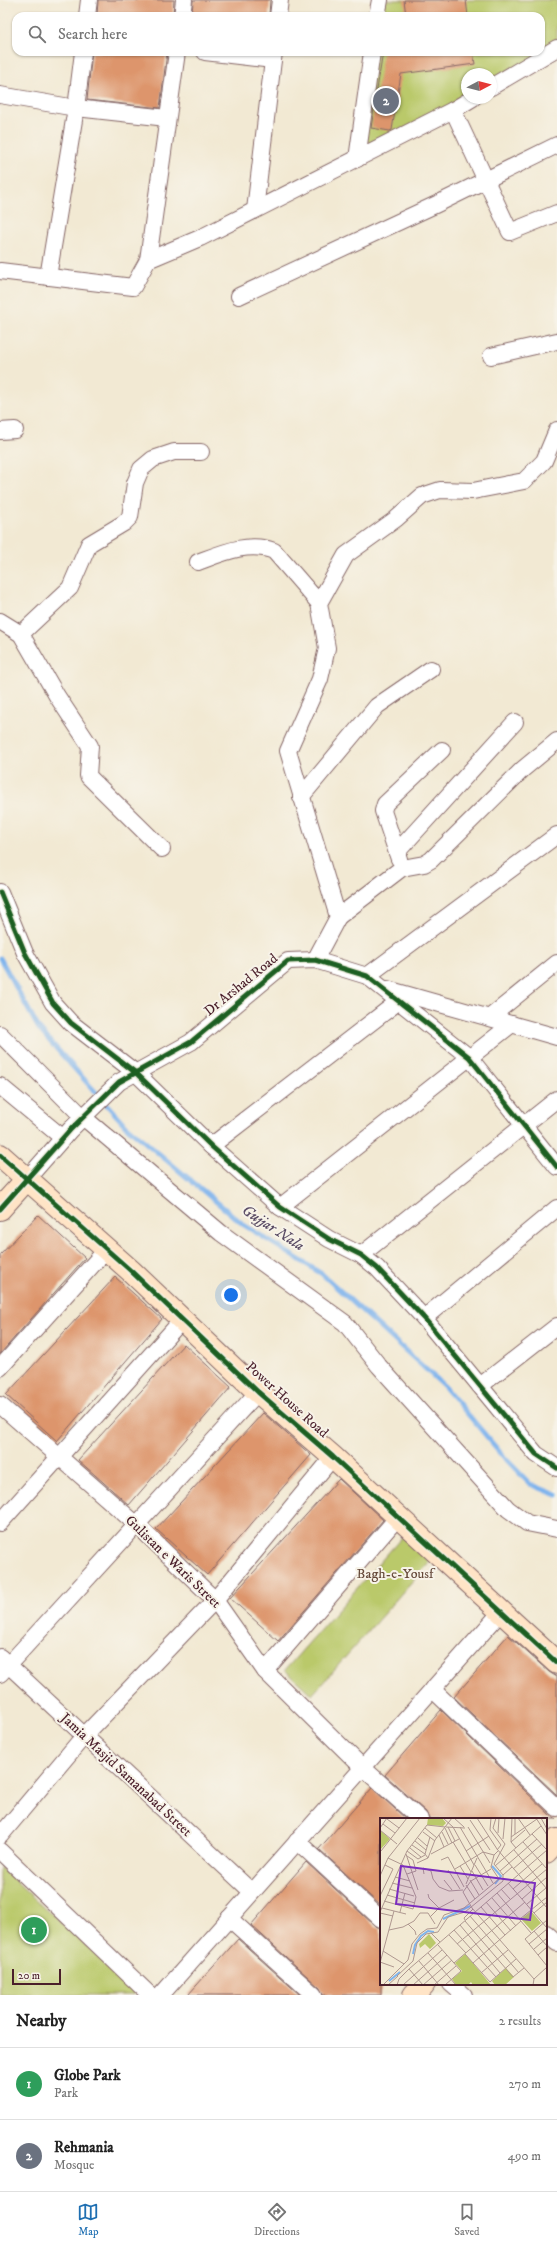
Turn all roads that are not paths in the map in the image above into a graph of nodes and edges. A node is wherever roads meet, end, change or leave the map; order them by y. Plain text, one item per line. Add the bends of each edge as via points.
1 (89, 0) edge
2 (184, 0) edge
3 (280, 0) edge
4 (380, 0) edge
5 (88, 12) edge
6 (182, 12) edge
7 (278, 12) edge
8 (378, 12) edge
9 (557, 48) edge
10 (545, 55) edge
11 (82, 56) edge
12 (176, 56) edge
13 (274, 56) edge
14 (371, 56) edge
15 (543, 56) edge
16 (497, 83) edge
17 (0, 95) edge
18 (463, 104) edge
19 (76, 108) junction
20 (453, 110) junction
21 (167, 118) junction
22 (557, 145) edge
23 (357, 159) junction
24 (485, 180) junction
25 (255, 210) junction
26 (557, 213) edge
27 (148, 260) junction
28 (0, 271) edge
29 (48, 276) junction
30 (239, 296) dead end
31 (557, 341) edge
32 (491, 356) dead end
33 (557, 430) edge
34 (201, 452) dead end
35 (198, 562) dead end
36 (319, 603) junction
37 (0, 621) edge
38 (21, 634) junction
39 (430, 669) dead end
40 (515, 722) dead end
41 (557, 741) edge
42 (442, 750) dead end
43 (300, 797) junction
44 (557, 834) edge
45 (162, 849) dead end
46 (397, 852) junction
47 (402, 868) junction
48 (0, 892) edge
49 (338, 917) junction
50 (315, 960) junction
51 (557, 963) edge
52 (367, 976) junction
53 (380, 987) junction
54 (399, 1001) junction
55 (489, 1018) junction
56 (512, 1024) junction
57 (0, 1034) edge
58 (557, 1037) edge
59 (469, 1057) junction
60 (136, 1073) junction
61 (0, 1086) edge
62 (557, 1099) edge
63 (89, 1112) junction
64 (523, 1125) junction
65 (63, 1138) junction
66 (211, 1146) junction
67 (0, 1155) edge
68 (557, 1167) edge
69 (27, 1179) junction
70 (280, 1207) junction
71 (557, 1208) edge
72 (0, 1209) edge
73 (106, 1250) junction
74 (361, 1255) junction
75 (424, 1318) junction
76 (183, 1319) junction
77 (557, 1326) edge
78 (0, 1368) edge
79 (480, 1386) junction
80 (258, 1392) junction
81 (0, 1406) edge
82 (59, 1457) junction
83 (333, 1457) junction
84 (557, 1468) edge
85 (398, 1517) junction
86 (0, 1523) edge
87 (136, 1524) junction
88 (557, 1529) edge
89 (215, 1600) junction
90 (500, 1612) junction
91 (557, 1663) edge
92 (3, 1665) edge
93 (265, 1671) junction
94 (432, 1688) junction
95 (84, 1736) junction
96 (362, 1767) junction
97 (557, 1808) edge
98 (419, 1818) edge
99 (0, 1836) edge
100 (557, 1840) edge
101 (297, 1841) junction
102 (0, 1851) edge
103 (547, 1851) edge
104 (252, 1892) junction
105 (229, 1918) junction
106 (380, 1918) edge
107 (547, 1934) edge
108 (557, 1943) edge
109 (423, 1985) edge
110 (452, 1985) edge
111 (150, 1995) edge
112 (161, 1995) edge
113 (314, 1995) edge
114 (414, 1995) edge
115 (464, 1995) edge

1 - 5 street
2 - 6 street
3 - 7 street
4 - 8 street
9 - 10 street
11 - 19 street
12 - 21 street
13 - 25 street
14 - 23 street
15 - 16 street
17 - 19 street
18 - 20 street
19 - 21 street
19 - 29 street
20 - 23 street
20 - 24 street
21 - 27 street
22 - 24 street
23 - 25 street
24 - 26 street via 510,232
24 - 30 street
25 - 27 street via 200,238
27 - 29 street via 133,287
28 - 29 street
31 - 32 street
33 - 36 street via 544,461 524,481 473,491 440,490 422,496 346,555
34 - 38 street via 174,452 153,459 141,469 135,483 130,517 89,544 70,588
35 - 36 street via 224,552 251,547 274,551
36 - 43 street via 327,648 320,679 288,751
37 - 38 street
38 - 45 street via 90,746 88,776
39 - 43 street via 377,706
40 - 46 street
41 - 47 street via 523,769 431,860
42 - 46 street via 385,804 384,811
43 - 49 street
44 - 52 street
46 - 47 street
47 - 49 street
48 - 60 street via 25,953 53,1003 86,1035
49 - 50 street
50 - 52 street, Dr Arshad Road
50 - 60 street, Dr Arshad Road via 288,961 191,1042
51 - 55 street
52 - 53 street, Dr Arshad Road
53 - 54 street, Dr Arshad Road
53 - 55 street
54 - 59 street, Dr Arshad Road
54 - 66 street
55 - 56 street
56 - 58 street
56 - 59 street
57 - 63 street
59 - 64 street, Dr Arshad Road
59 - 70 street
60 - 63 street, Dr Arshad Road via 119,1082
60 - 66 street
61 - 65 street
62 - 64 street
63 - 65 street, Dr Arshad Road
63 - 88 street via 221,1233 345,1323 379,1366 508,1509 527,1522
64 - 68 street, Dr Arshad Road
64 - 74 street
65 - 69 street, Dr Arshad Road
66 - 70 street
67 - 69 street, Power House Road
69 - 72 street, Dr Arshad Road
69 - 73 street, Power House Road
70 - 74 street via 329,1239
71 - 75 street
73 - 76 street, Power House Road
73 - 78 street
74 - 75 street via 377,1268
75 - 79 street
76 - 80 street, Power House Road
76 - 82 street
77 - 79 street
79 - 84 street via 536,1454
80 - 83 street, Power House Road
80 - 87 street
81 - 82 street, Gulistan e Waris Street
82 - 86 street
82 - 87 street, Gulistan e Waris Street
83 - 85 street, Power House Road
83 - 89 street
85 - 90 street, Power House Road
85 - 93 street
87 - 89 street, Gulistan e Waris Street
87 - 92 street
89 - 93 street, Gulistan e Waris Street
89 - 95 street
90 - 91 street, Power House Road
90 - 94 street
92 - 95 street, Jamia Masjid Samanabad Street
93 - 96 street, Gulistan e Waris Street
94 - 96 street
94 - 97 street
95 - 99 street
95 - 104 street, Jamia Masjid Samanabad Street
96 - 98 street, Gulistan e Waris Street
96 - 101 street
100 - 103 street
101 - 104 street
101 - 106 street
102 - 111 street
104 - 105 street
105 - 112 street
105 - 113 street
107 - 108 street
109 - 114 street
110 - 115 street

